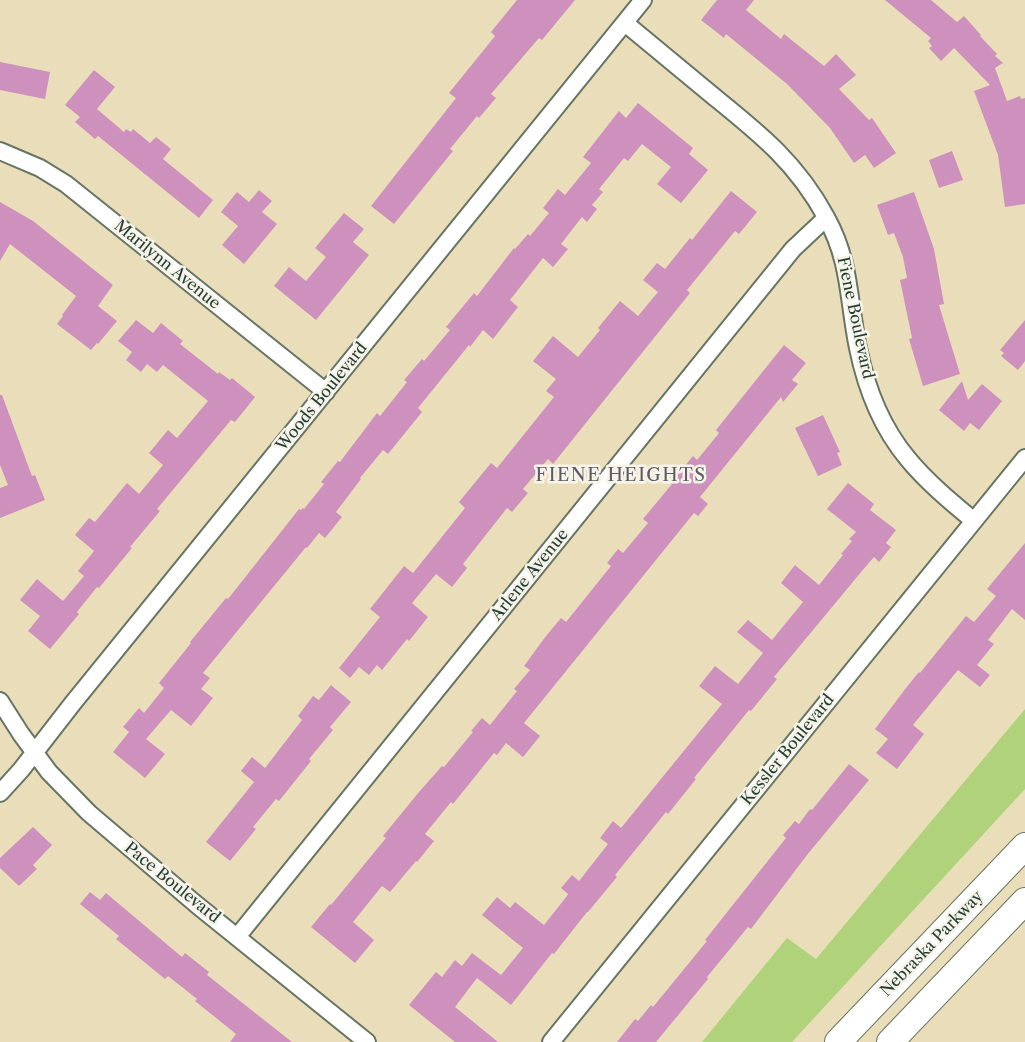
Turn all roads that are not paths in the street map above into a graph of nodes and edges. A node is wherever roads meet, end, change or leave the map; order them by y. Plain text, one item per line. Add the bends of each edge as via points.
1 (643, 0) edge
2 (625, 23) junction
3 (0, 151) edge
4 (826, 218) junction
5 (326, 392) junction
6 (1025, 458) edge
7 (974, 521) junction
8 (0, 701) edge
9 (35, 753) junction
10 (0, 793) edge
11 (1025, 846) edge
12 (1025, 901) edge
13 (237, 937) junction
14 (367, 1042) edge
15 (551, 1042) edge
16 (838, 1042) edge
17 (890, 1042) edge

1 - 2 street, Woods Boulevard
2 - 4 street, Fiene Boulevard via 770,143 801,178
2 - 5 street, Woods Boulevard
3 - 5 street, Marilynn Avenue via 66,184
4 - 7 street, Fiene Boulevard via 846,270 858,348 881,416 907,458
4 - 13 street, Arlene Avenue via 793,249
5 - 9 street, Woods Boulevard
6 - 7 street, Kessler Boulevard
7 - 15 street, Kessler Boulevard
8 - 9 street, Pace Boulevard
9 - 10 street, Woods Boulevard
9 - 13 street, Pace Boulevard via 69,794 109,831
11 - 16 main road, Nebraska Parkway
12 - 17 main road
13 - 14 street, Pace Boulevard

